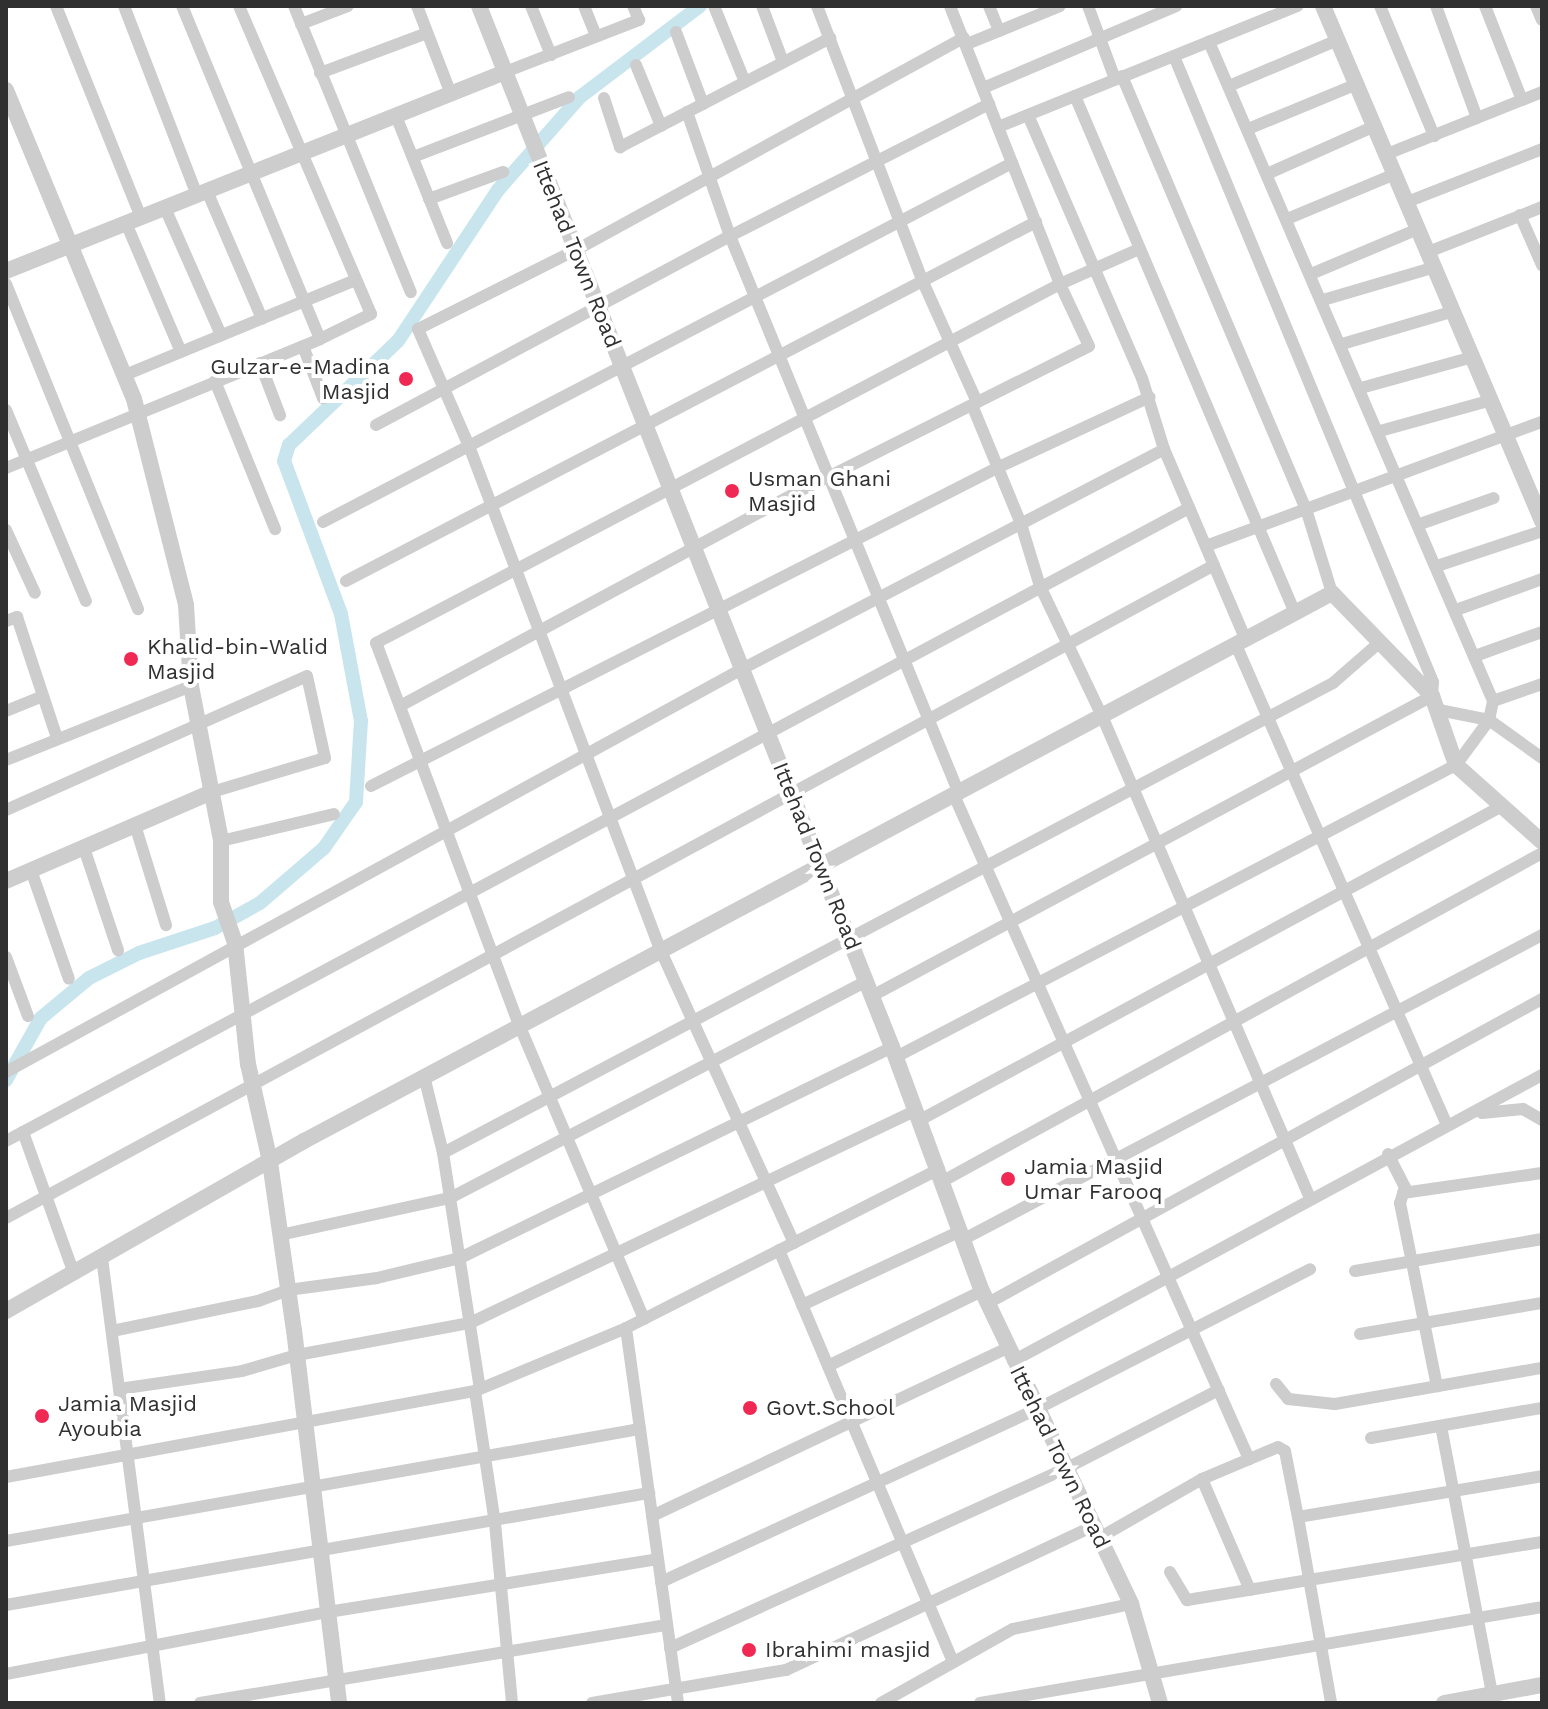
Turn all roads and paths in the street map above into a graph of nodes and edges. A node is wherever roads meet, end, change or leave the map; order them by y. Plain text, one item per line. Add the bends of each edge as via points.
1 (56, 6) edge
2 (124, 6) edge
3 (182, 6) edge
4 (239, 6) edge
5 (294, 6) edge
6 (348, 6) edge
7 (417, 6) edge
8 (479, 6) edge
9 (531, 6) edge
10 (584, 6) edge
11 (633, 6) edge
12 (714, 6) edge
13 (762, 6) edge
14 (817, 6) edge
15 (950, 6) edge
16 (989, 6) edge
17 (1060, 6) edge
18 (1088, 6) edge
19 (1176, 6) edge
20 (1297, 6) edge
21 (1323, 6) edge
22 (1380, 6) edge
23 (1436, 6) edge
24 (1485, 6) edge
25 (1536, 6) edge
26 (1042, 9) edge
27 (1542, 20) edge
28 (301, 24) junction
29 (999, 31) junction
30 (676, 32) dead end
31 (427, 33) junction
32 (596, 36) junction
33 (830, 38) junction
34 (1100, 38) junction
35 (1338, 40) junction
36 (966, 41) junction
37 (1209, 42) junction
38 (551, 55) junction
39 (1174, 56) junction
40 (783, 62) junction
41 (636, 65) dead end
42 (505, 72) junction
43 (320, 73) junction
44 (1118, 77) junction
45 (745, 82) junction
46 (1357, 84) junction
47 (1229, 86) junction
48 (983, 88) junction
49 (1542, 92) edge
50 (451, 94) junction
51 (1075, 96) junction
52 (8, 97) edge
53 (569, 97) dead end
54 (604, 98) dead end
55 (853, 99) junction
56 (1522, 100) junction
57 (703, 104) junction
58 (989, 104) junction
59 (687, 112) junction
60 (1028, 115) junction
61 (396, 116) junction
62 (1477, 118) junction
63 (524, 119) junction
64 (661, 126) junction
65 (1375, 126) junction
66 (998, 127) junction
67 (1248, 129) junction
68 (346, 136) junction
69 (1434, 136) junction
70 (1542, 149) edge
71 (1387, 154) junction
72 (299, 155) junction
73 (413, 157) junction
74 (877, 159) junction
75 (1012, 163) junction
76 (503, 172) dead end
77 (249, 174) junction
78 (1267, 174) junction
79 (1395, 174) junction
80 (709, 177) junction
81 (202, 193) junction
82 (429, 199) junction
83 (1407, 202) junction
84 (1542, 207) edge
85 (165, 208) junction
86 (1520, 215) junction
87 (1287, 219) junction
88 (134, 220) junction
89 (901, 220) junction
90 (1036, 222) junction
91 (1418, 229) junction
92 (730, 236) junction
93 (447, 243) dead end
94 (67, 246) junction
95 (1139, 249) junction
96 (576, 250) junction
97 (1432, 259) junction
98 (1542, 265) edge
99 (1094, 269) junction
100 (6, 271) edge
101 (1311, 274) junction
102 (355, 280) junction
103 (923, 282) junction
104 (6, 284) edge
105 (1060, 284) junction
106 (411, 292) dead end
107 (754, 297) junction
108 (1323, 300) junction
109 (304, 301) junction
110 (598, 305) junction
111 (1454, 311) junction
112 (262, 319) junction
113 (221, 335) junction
114 (320, 339) junction
115 (948, 342) junction
116 (1342, 344) junction
117 (303, 346) junction
118 (181, 352) junction
119 (1473, 357) junction
120 (781, 358) junction
121 (260, 363) junction
122 (622, 365) junction
123 (125, 375) junction
124 (215, 381) junction
125 (1361, 388) junction
126 (444, 390) junction
127 (1150, 397) junction
128 (323, 398) dead end
129 (1492, 400) junction
130 (974, 403) junction
131 (6, 410) edge
132 (138, 412) junction
133 (280, 415) dead end
134 (804, 416) junction
135 (1542, 422) edge
136 (376, 425) dead end
137 (647, 429) junction
138 (1380, 431) junction
139 (1507, 434) junction
140 (72, 440) junction
141 (469, 446) junction
142 (1164, 449) junction
143 (26, 460) junction
144 (999, 467) junction
145 (6, 468) edge
146 (1400, 475) junction
147 (826, 478) junction
148 (669, 486) junction
149 (1355, 491) junction
150 (1494, 498) dead end
151 (492, 507) junction
152 (1189, 508) junction
153 (1306, 509) junction
154 (1542, 521) edge
155 (323, 522) dead end
156 (1021, 524) junction
157 (1420, 524) junction
158 (1257, 527) junction
159 (275, 529) dead end
160 (6, 530) edge
161 (1542, 531) edge
162 (851, 541) junction
163 (1206, 546) junction
164 (694, 549) junction
165 (1214, 565) junction
166 (1437, 566) junction
167 (516, 569) junction
168 (1542, 579) edge
169 (346, 581) dead end
170 (1040, 586) junction
171 (35, 593) dead end
172 (1332, 593) junction
173 (876, 600) junction
174 (86, 601) dead end
175 (718, 608) junction
176 (138, 609) dead end
177 (1456, 610) junction
178 (1295, 613) junction
179 (6, 621) edge
180 (539, 631) junction
181 (1542, 632) edge
182 (1380, 642) junction
183 (1241, 643) junction
184 (1068, 644) junction
185 (1475, 656) junction
186 (901, 659) junction
187 (742, 669) junction
188 (1542, 684) edge
189 (191, 686) junction
190 (561, 688) junction
191 (43, 696) junction
192 (1493, 701) junction
193 (1435, 703) junction
194 (400, 706) junction
195 (6, 711) edge
196 (1102, 716) junction
197 (1268, 717) junction
198 (927, 719) junction
199 (1489, 720) junction
200 (200, 727) junction
201 (766, 730) junction
202 (57, 738) junction
203 (586, 754) junction
204 (1541, 756) edge
205 (6, 760) edge
206 (420, 760) junction
207 (1456, 765) junction
208 (1292, 773) junction
209 (371, 786) dead end
210 (1133, 788) junction
211 (791, 791) junction
212 (212, 792) junction
213 (955, 792) junction
214 (1502, 806) junction
215 (6, 810) edge
216 (334, 814) dead end
217 (609, 815) junction
218 (135, 825) junction
219 (446, 829) junction
220 (1320, 836) junction
221 (221, 841) junction
222 (1542, 842) edge
223 (1158, 846) junction
224 (84, 848) junction
225 (1542, 853) edge
226 (819, 863) junction
227 (985, 865) junction
228 (31, 870) junction
229 (632, 877) junction
230 (6, 881) edge
231 (469, 891) junction
232 (1344, 891) junction
233 (1184, 907) junction
234 (1011, 924) junction
235 (166, 925) dead end
236 (1542, 935) edge
237 (849, 938) junction
238 (235, 943) junction
239 (1369, 948) junction
240 (660, 949) junction
241 (118, 950) dead end
242 (493, 953) junction
243 (6, 957) edge
244 (1209, 964) junction
245 (69, 979) dead end
246 (1037, 983) junction
247 (869, 988) junction
248 (1542, 999) edge
249 (1397, 1011) junction
250 (242, 1013) junction
251 (28, 1016) dead end
252 (692, 1021) junction
253 (1234, 1022) junction
254 (519, 1025) junction
255 (1064, 1042) junction
256 (894, 1052) junction
257 (711, 1062) junction
258 (1421, 1066) junction
259 (6, 1072) edge
260 (1542, 1075) edge
261 (424, 1076) junction
262 (1261, 1083) junction
263 (252, 1084) junction
264 (549, 1096) junction
265 (1090, 1101) junction
266 (1475, 1114) junction
267 (918, 1115) junction
268 (1542, 1120) edge
269 (738, 1121) junction
270 (1446, 1123) junction
271 (23, 1132) junction
272 (567, 1137) junction
273 (6, 1141) edge
274 (1285, 1141) junction
275 (443, 1153) junction
276 (1388, 1154) junction
277 (1116, 1160) junction
278 (270, 1162) junction
279 (1542, 1173) edge
280 (941, 1175) junction
281 (766, 1181) junction
282 (1403, 1193) junction
283 (591, 1195) junction
284 (47, 1196) junction
285 (450, 1198) junction
286 (1310, 1198) junction
287 (6, 1218) edge
288 (1143, 1219) junction
289 (280, 1235) junction
290 (962, 1235) junction
291 (1542, 1239) edge
292 (794, 1243) junction
293 (779, 1250) junction
294 (616, 1253) junction
295 (102, 1258) junction
296 (460, 1258) junction
297 (1412, 1262) junction
298 (1310, 1269) dead end
299 (1355, 1271) dead end
300 (74, 1274) junction
301 (1168, 1276) junction
302 (288, 1290) junction
303 (985, 1297) junction
304 (1542, 1303) edge
305 (802, 1305) junction
306 (6, 1311) edge
307 (644, 1319) junction
308 (470, 1323) junction
309 (1424, 1323) junction
310 (626, 1328) junction
311 (112, 1331) junction
312 (1193, 1332) junction
313 (1360, 1334) dead end
314 (1011, 1354) junction
315 (297, 1355) junction
316 (828, 1366) junction
317 (1542, 1368) edge
318 (1276, 1384) dead end
319 (1437, 1386) junction
320 (119, 1389) junction
321 (478, 1390) junction
322 (1219, 1390) junction
323 (1542, 1408) edge
324 (1035, 1410) junction
325 (305, 1421) junction
326 (853, 1423) junction
327 (1441, 1426) junction
328 (640, 1429) junction
329 (1371, 1438) dead end
330 (128, 1454) junction
331 (485, 1457) junction
332 (1249, 1459) junction
333 (1065, 1469) junction
334 (1542, 1476) edge
335 (6, 1477) edge
336 (1202, 1479) junction
337 (878, 1483) junction
338 (312, 1484) junction
339 (1453, 1491) junction
340 (649, 1493) junction
341 (652, 1516) junction
342 (136, 1517) junction
343 (1298, 1517) junction
344 (495, 1523) junction
345 (1096, 1532) junction
346 (6, 1541) edge
347 (1542, 1542) edge
348 (903, 1543) junction
349 (320, 1549) junction
350 (1465, 1554) junction
351 (658, 1559) junction
352 (1170, 1572) dead end
353 (1309, 1579) junction
354 (144, 1580) junction
355 (661, 1582) junction
356 (503, 1588) junction
357 (1250, 1590) junction
358 (928, 1602) junction
359 (1131, 1604) junction
360 (6, 1605) edge
361 (1542, 1607) edge
362 (328, 1612) junction
363 (1478, 1618) junction
364 (667, 1625) junction
365 (1321, 1645) junction
366 (153, 1646) junction
367 (670, 1648) junction
368 (510, 1651) junction
369 (952, 1660) junction
370 (1155, 1673) junction
371 (6, 1674) edge
372 (336, 1680) junction
373 (1542, 1685) edge
374 (676, 1689) junction
375 (1493, 1699) edge
376 (1002, 1702) edge
377 (160, 1703) edge
378 (200, 1703) edge
379 (339, 1703) edge
380 (512, 1703) edge
381 (592, 1703) edge
382 (678, 1703) edge
383 (881, 1703) edge
384 (980, 1703) edge
385 (1160, 1703) edge
386 (1331, 1703) edge
387 (1444, 1703) edge

1 - 88 street
2 - 81 street
3 - 77 street
4 - 72 street
5 - 28 street
6 - 28 street
7 - 31 street
8 - 42 street, Ittehad Town Road
9 - 38 street
10 - 32 street
11 - 32 street via 639,20
12 - 45 street
13 - 40 street
14 - 33 street
15 - 36 street
16 - 29 street
17 - 26 street
18 - 34 street
19 - 34 street
20 - 37 street
21 - 35 street
22 - 69 street
23 - 62 street
24 - 56 street
25 - 27 street
26 - 29 street
28 - 43 street
29 - 36 street
30 - 57 street
31 - 43 street
31 - 50 street
32 - 38 street
33 - 40 street
33 - 55 street
34 - 44 street
34 - 48 street
35 - 46 street
35 - 47 street
36 - 48 street
36 - 55 street
37 - 39 street
37 - 47 street
38 - 42 street
39 - 44 street
39 - 149 street
40 - 45 street
41 - 64 street
42 - 50 street
42 - 63 street, Ittehad Town Road
43 - 68 street
44 - 51 street
44 - 153 street
45 - 57 street
46 - 65 street
46 - 67 street
47 - 67 street
48 - 58 street
49 - 56 street
50 - 61 street
51 - 60 street
51 - 95 street
52 - 94 street
53 - 63 street
54 - 64 street via 620,147
55 - 74 street
55 - 80 street
56 - 62 street
57 - 59 street
58 - 66 street
58 - 74 street
59 - 64 street
59 - 80 street
60 - 66 street
60 - 99 street
61 - 68 street
61 - 73 street
62 - 69 street
63 - 73 street
63 - 96 street, Ittehad Town Road
65 - 71 street
65 - 78 street
66 - 75 street
67 - 78 street
68 - 72 street
68 - 106 street
69 - 71 street
70 - 83 street
71 - 79 street
72 - 77 street
72 - 102 street
73 - 82 street
74 - 89 street
74 - 92 street
75 - 89 street
75 - 90 street
76 - 82 street
77 - 81 street
77 - 109 street
78 - 87 street
79 - 83 street
79 - 87 street
80 - 92 street
80 - 96 street
81 - 85 street
81 - 112 street
82 - 93 street
83 - 91 street
84 - 86 street
85 - 88 street
85 - 113 street
86 - 97 street
86 - 98 street
87 - 101 street
88 - 94 street
88 - 118 street
89 - 103 street
89 - 107 street
90 - 103 street
90 - 105 street
91 - 97 street
91 - 101 street
92 - 107 street
92 - 110 street
94 - 100 street
94 - 123 street
95 - 99 street
95 - 158 street
96 - 110 street, Ittehad Town Road
96 - 126 street via 418,329
97 - 108 street
97 - 111 street
99 - 105 street
99 - 127 street
101 - 108 street
102 - 109 street
102 - 114 street via 371,314
103 - 115 street
103 - 120 street
104 - 140 street
105 - 115 street
105 - 130 street via 1089,346
107 - 120 street
107 - 122 street
108 - 116 street
109 - 112 street
109 - 114 street
110 - 122 street, Ittehad Town Road
110 - 126 street
111 - 116 street
111 - 119 street
112 - 113 street
113 - 118 street
114 - 117 street
115 - 130 street
115 - 134 street
116 - 125 street
117 - 121 street
117 - 128 street
118 - 123 street
119 - 125 street
119 - 129 street
120 - 134 street
120 - 137 street
121 - 124 street
121 - 133 street
122 - 137 street, Ittehad Town Road
122 - 141 street
123 - 132 street
124 - 132 street
124 - 159 street
125 - 138 street
126 - 136 street
126 - 141 street
127 - 142 street
127 - 144 street
129 - 138 street
129 - 139 street
130 - 144 street
130 - 147 street
131 - 143 street
132 - 140 street
132 - 189 street via 186,605
134 - 147 street
134 - 148 street
135 - 139 street
137 - 148 street, Ittehad Town Road
137 - 151 street
138 - 146 street
139 - 146 street
139 - 154 street
140 - 143 street
140 - 176 street
141 - 151 street
141 - 155 street
142 - 152 street
142 - 156 street
143 - 145 street
143 - 174 street
144 - 156 street
144 - 162 street
146 - 149 street
146 - 157 street
147 - 162 street
147 - 164 street
148 - 164 street, Ittehad Town Road
148 - 167 street
149 - 153 street
149 - 193 street via 1433,682
150 - 157 street
151 - 167 street
151 - 169 street
152 - 163 street
152 - 170 street
153 - 158 street
153 - 172 street
156 - 170 street
156 - 173 street
157 - 166 street
158 - 163 street
158 - 178 street
160 - 171 street
161 - 166 street
162 - 173 street
162 - 175 street
163 - 165 street
164 - 175 street, Ittehad Town Road
164 - 180 street
165 - 183 street
165 - 184 street
166 - 177 street
167 - 180 street
167 - 194 street via 376,643
168 - 177 street
170 - 184 street
170 - 186 street
172 - 178 street
172 - 182 street
173 - 186 street
173 - 187 street
175 - 187 street, Ittehad Town Road
175 - 190 street
177 - 185 street
178 - 183 street
179 - 191 street via 17,617
180 - 190 street
180 - 194 street
181 - 185 street
182 - 193 street
182 - 197 street via 1333,683
183 - 196 street
183 - 197 street
184 - 196 street
184 - 198 street
185 - 192 street
186 - 198 street
186 - 201 street
187 - 201 street, Ittehad Town Road
187 - 203 street
188 - 192 street
189 - 200 street
189 - 202 street
190 - 203 street
190 - 206 street
191 - 195 street
191 - 202 street
192 - 199 street
193 - 199 street
193 - 207 street
193 - 208 street
194 - 206 street
196 - 210 street
196 - 213 street
197 - 208 street
197 - 210 street
198 - 211 street
198 - 213 street
199 - 204 street
199 - 207 street
200 - 212 street
200 - 212 street via 307,676 325,758
200 - 215 street
201 - 211 street, Ittehad Town Road
201 - 217 street
202 - 205 street
203 - 217 street
203 - 219 street
206 - 209 street
206 - 219 street
207 - 214 street
207 - 220 street
208 - 220 street
208 - 223 street
210 - 223 street
210 - 227 street
211 - 226 street, Ittehad Town Road
211 - 229 street
212 - 218 street
212 - 221 street
213 - 226 street
213 - 227 street
214 - 222 street
214 - 232 street
216 - 221 street
217 - 229 street
217 - 231 street
218 - 224 street
218 - 235 street
219 - 231 street
219 - 238 street
220 - 232 street
220 - 233 street
221 - 238 street via 221,902
223 - 233 street
223 - 234 street
224 - 228 street
224 - 241 street
225 - 239 street
226 - 237 street, Ittehad Town Road
226 - 240 street
227 - 234 street
227 - 237 street
228 - 230 street
228 - 245 street
229 - 240 street
229 - 242 street
231 - 242 street
231 - 250 street
232 - 239 street
232 - 244 street
233 - 244 street
233 - 246 street
234 - 246 street
234 - 247 street
236 - 249 street
237 - 247 street, Ittehad Town Road
237 - 252 street
238 - 250 street
238 - 259 street
239 - 249 street
239 - 253 street
240 - 252 street
240 - 254 street
242 - 254 street
242 - 263 street
243 - 251 street
244 - 253 street
244 - 255 street
246 - 255 street
246 - 256 street
247 - 256 street, Ittehad Town Road
247 - 257 street
248 - 258 street
249 - 258 street
249 - 262 street
250 - 263 street
250 - 271 street
252 - 257 street
252 - 264 street
253 - 262 street
253 - 265 street
254 - 261 street
254 - 264 street
255 - 265 street
255 - 267 street
256 - 267 street, Ittehad Town Road
256 - 269 street
257 - 269 street
257 - 272 street
258 - 270 street
258 - 274 street
260 - 266 street
261 - 275 street
261 - 278 street
262 - 274 street
262 - 277 street
263 - 278 street
263 - 284 street
264 - 272 street
264 - 275 street
265 - 277 street
265 - 280 street
266 - 268 street via 1523,1109
266 - 270 street
267 - 280 street, Ittehad Town Road
267 - 281 street
269 - 281 street
269 - 283 street
270 - 276 street
271 - 273 street
271 - 284 street
272 - 283 street
272 - 285 street
274 - 286 street
274 - 288 street
275 - 285 street
276 - 282 street
276 - 286 street
277 - 288 street
277 - 290 street
278 - 289 street
278 - 295 street
279 - 282 street
280 - 290 street, Ittehad Town Road
280 - 292 street
281 - 292 street
281 - 294 street
282 - 297 street via 1400,1203
283 - 294 street
283 - 296 street
284 - 287 street
284 - 300 street
285 - 289 street
285 - 296 street
286 - 301 street
288 - 301 street
288 - 303 street
289 - 302 street
290 - 303 street, Ittehad Town Road
290 - 305 street
291 - 297 street
292 - 293 street
293 - 305 street
293 - 307 street
294 - 307 street
294 - 308 street
295 - 300 street
295 - 311 street
296 - 302 street via 377,1278
296 - 308 street
297 - 299 street
297 - 309 street
298 - 312 street
300 - 306 street
301 - 312 street
301 - 314 street
302 - 311 street
302 - 315 street
303 - 314 street, Ittehad Town Road
303 - 316 street
304 - 309 street
305 - 316 street
307 - 310 street
308 - 315 street
308 - 321 street
309 - 313 street
309 - 319 street
310 - 321 street
310 - 328 street
311 - 320 street
312 - 322 street
312 - 324 street
314 - 324 street, Ittehad Town Road
314 - 326 street
315 - 320 street via 242,1371
315 - 325 street
316 - 326 street
317 - 319 street
318 - 319 street via 1288,1399 1335,1404
320 - 330 street
321 - 325 street
321 - 331 street
322 - 332 street
322 - 333 street
323 - 327 street
324 - 333 street, Ittehad Town Road
324 - 337 street
325 - 330 street
325 - 338 street
326 - 337 street
326 - 341 street
327 - 329 street
327 - 339 street
328 - 331 street
328 - 340 street
330 - 335 street
330 - 342 street
331 - 338 street
331 - 344 street
332 - 336 street
332 - 343 street via 1278,1447 1285,1451
333 - 345 street, Ittehad Town Road
333 - 348 street
334 - 339 street
336 - 345 street
336 - 357 street
337 - 348 street
337 - 355 street
338 - 342 street
338 - 349 street
339 - 343 street
339 - 350 street
340 - 341 street
340 - 344 street
341 - 351 street
342 - 346 street
342 - 354 street
343 - 353 street
344 - 349 street
344 - 356 street
345 - 358 street
345 - 359 street, Ittehad Town Road
347 - 350 street
348 - 358 street
348 - 367 street
349 - 354 street
349 - 362 street
350 - 353 street
350 - 363 street
351 - 355 street
351 - 356 street
352 - 357 street via 1187,1600
353 - 357 street
353 - 365 street
354 - 360 street
354 - 366 street
355 - 364 street
356 - 362 street
356 - 368 street
358 - 369 street
358 - 374 street via 786,1670
359 - 369 street via 1013,1629
359 - 370 street, Ittehad Town Road
361 - 363 street
362 - 366 street
362 - 372 street
363 - 365 street
363 - 375 street
364 - 367 street
364 - 368 street
365 - 370 street
365 - 386 street
366 - 371 street
366 - 377 street
367 - 374 street
368 - 372 street
368 - 380 street
369 - 383 street
370 - 376 street
370 - 385 street, Ittehad Town Road
372 - 378 street
372 - 379 street
373 - 375 street
374 - 381 street
374 - 382 street
375 - 387 street
376 - 384 street

